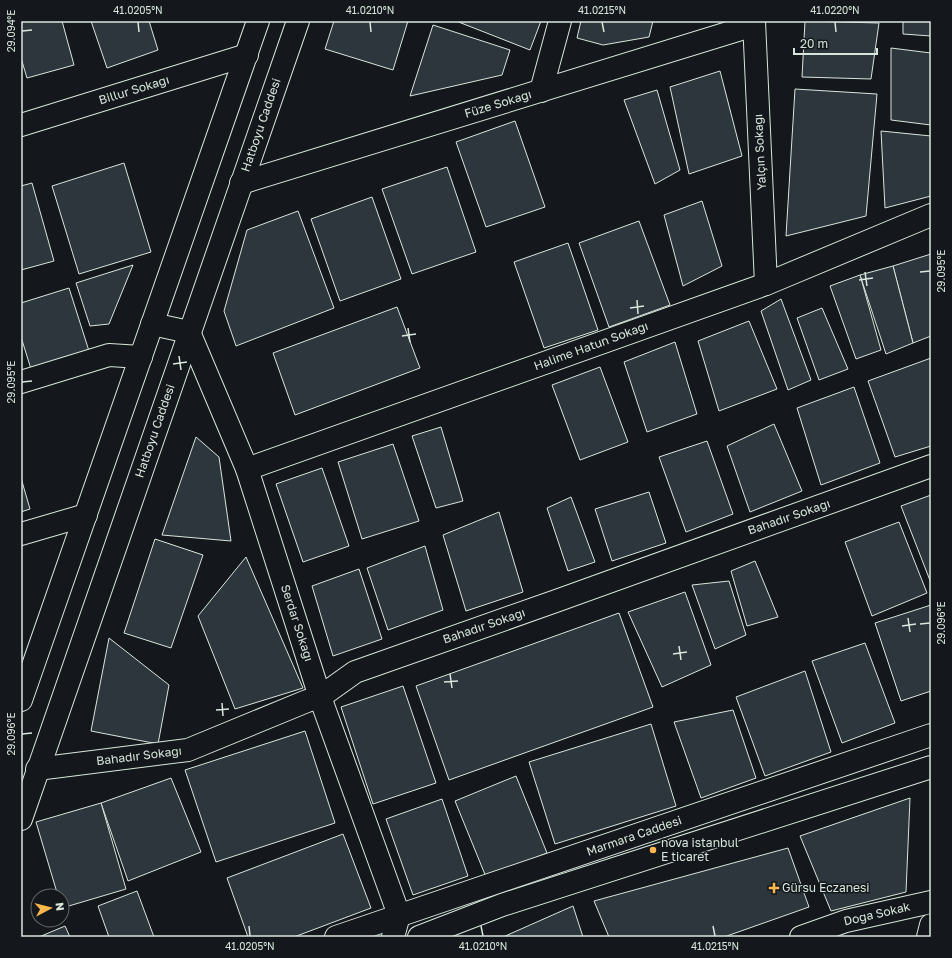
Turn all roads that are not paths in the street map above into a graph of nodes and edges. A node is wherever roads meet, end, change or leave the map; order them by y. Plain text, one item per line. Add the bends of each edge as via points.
1 (258, 21) edge
2 (298, 21) edge
3 (560, 21) edge
4 (754, 23) edge
5 (247, 55) junction
6 (541, 91) junction
7 (21, 124) edge
8 (241, 182) junction
9 (931, 214) edge
10 (766, 284) junction
11 (152, 324) junction
12 (189, 332) junction
13 (141, 357) junction
14 (21, 382) edge
15 (931, 466) edge
16 (247, 469) junction
17 (86, 515) junction
18 (21, 534) edge
19 (320, 697) junction
20 (21, 700) edge
21 (931, 735) edge
22 (931, 767) edge
23 (29, 772) edge
24 (21, 819) edge
25 (931, 902) edge
26 (399, 915) junction
27 (931, 925) edge
28 (336, 937) edge
29 (393, 937) edge
30 (419, 937) edge
31 (801, 937) edge
32 (928, 937) edge

1 - 5 street
2 - 8 street, Hatboyu Caddesi
3 - 6 street
4 - 6 street, Füze Sokağı
4 - 10 street, Yalçın Sokağı
5 - 7 street, Billur Sokağı
5 - 11 street
6 - 8 street, Füze Sokağı
8 - 12 street, Hatboyu Caddesi
9 - 10 street, Halime Hatun Sokağı
10 - 16 street, Halime Hatun Sokağı
11 - 12 street
11 - 13 street
12 - 16 street, Serdar Sokağı
12 - 23 street, Hatboyu Caddesi
13 - 14 street via 109,355
13 - 17 street
15 - 19 street, Bahadır Sokağı via 355,672
16 - 19 street, Serdar Sokağı
17 - 18 street
17 - 20 street
19 - 23 street, Bahadır Sokağı via 188,750
19 - 26 street, Serdar Sokağı
21 - 26 street, Marmara Caddesi
22 - 30 street, Marmara Caddesi via 502,905
23 - 24 street, Hatboyu Caddesi
25 - 31 street, Doğa Sokak via 846,921
26 - 28 street, Marmara Caddesi
26 - 29 street
27 - 32 street

